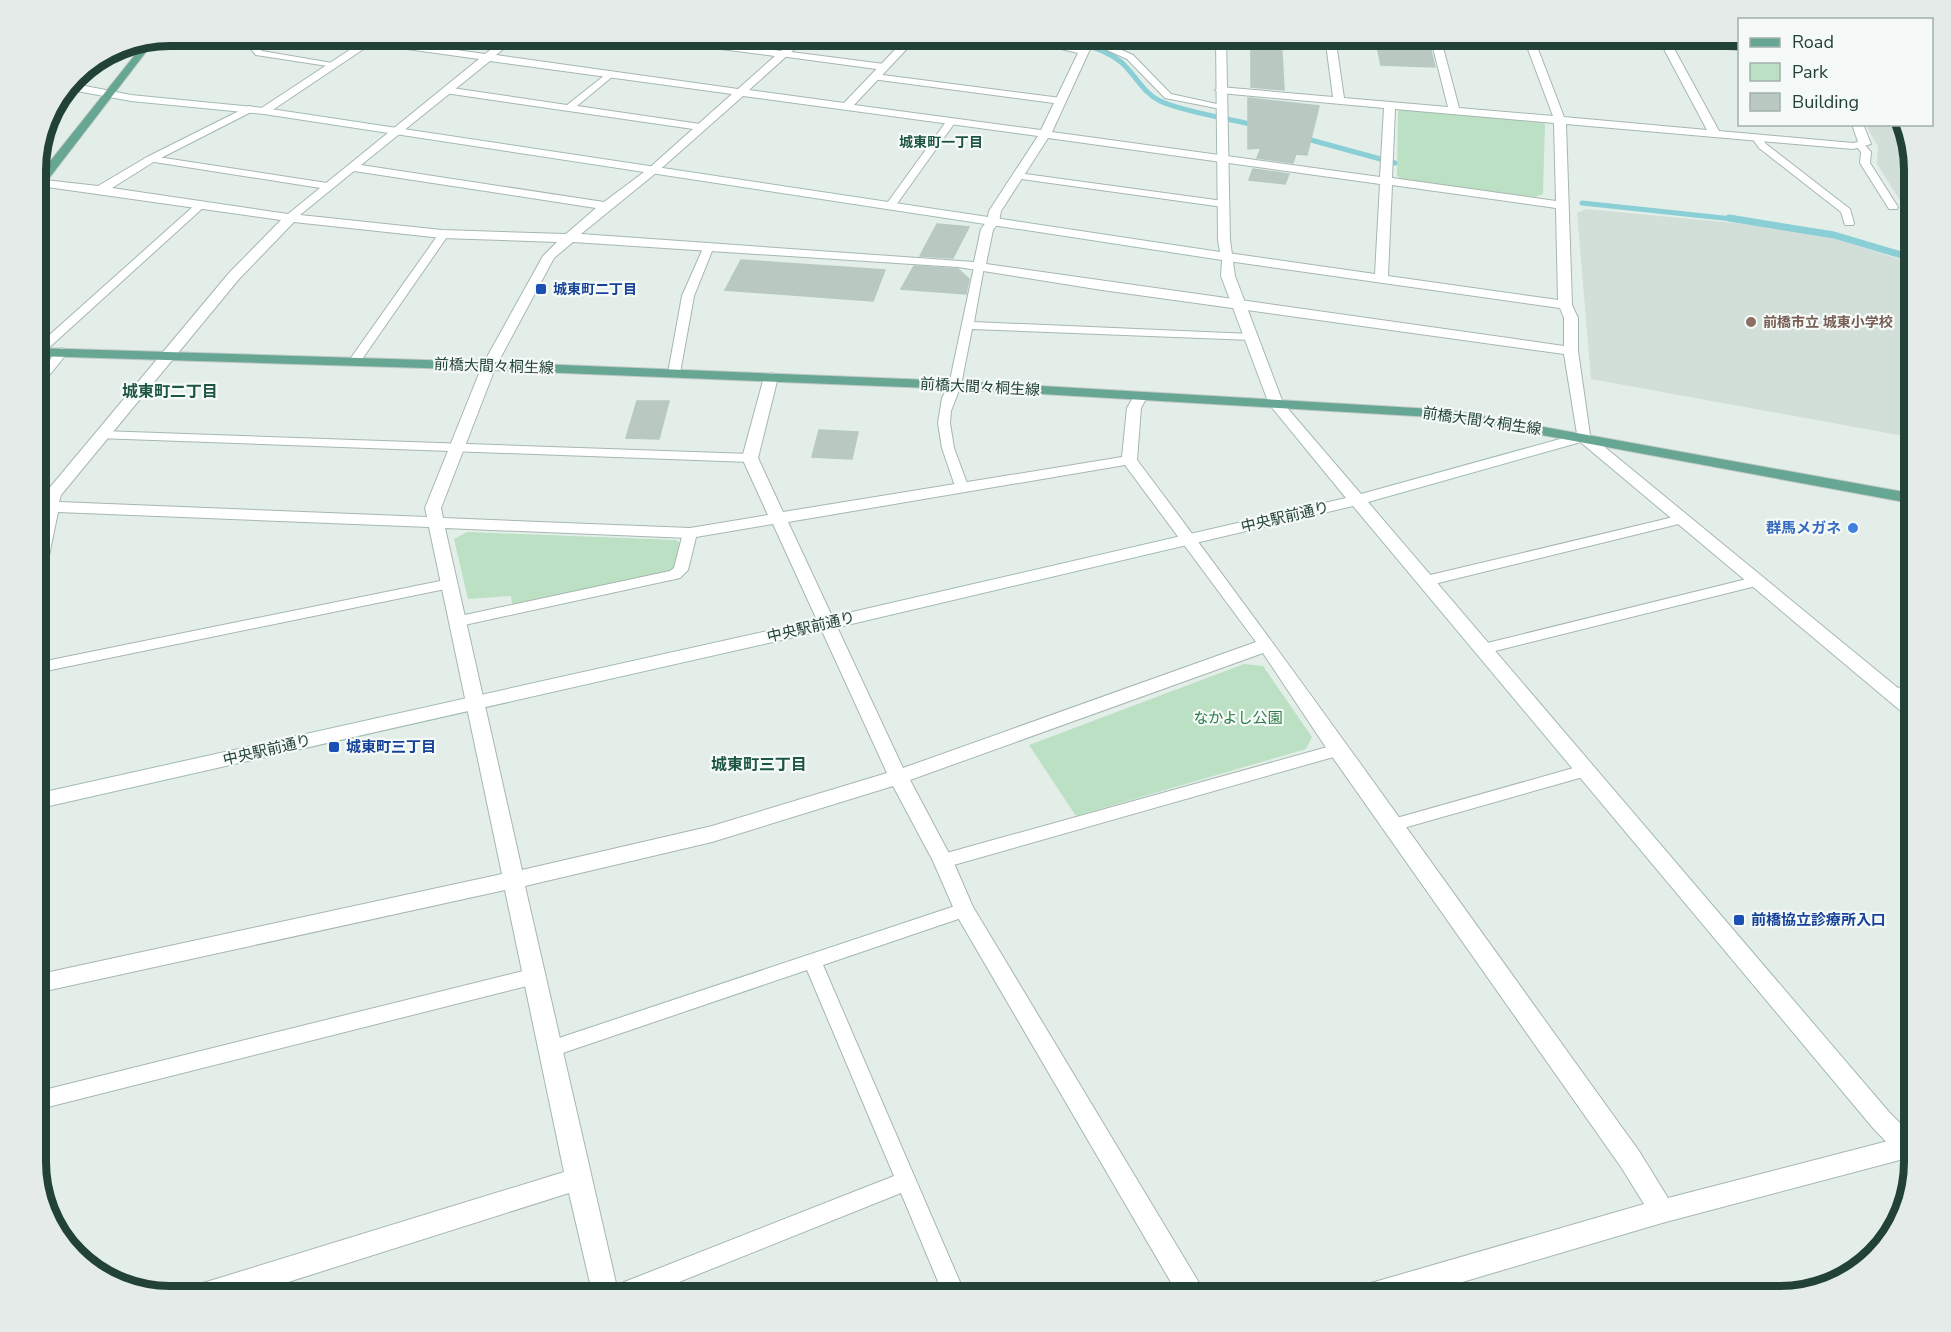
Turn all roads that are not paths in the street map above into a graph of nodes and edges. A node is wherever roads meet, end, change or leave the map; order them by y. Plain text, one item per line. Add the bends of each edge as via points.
1 (256, 46) edge
2 (361, 46) edge
3 (406, 46) edge
4 (502, 46) edge
5 (720, 46) edge
6 (792, 46) edge
7 (905, 46) edge
8 (1087, 46) edge
9 (1094, 46) edge
10 (1221, 46) edge
11 (1331, 46) edge
12 (1438, 46) edge
13 (1532, 46) edge
14 (1668, 46) edge
15 (145, 49) edge
16 (783, 54) junction
17 (488, 57) junction
18 (334, 64) junction
19 (884, 68) junction
20 (610, 74) junction
21 (875, 77) junction
22 (78, 88) edge
23 (446, 90) junction
24 (1220, 90) junction
25 (742, 92) junction
26 (110, 94) junction
27 (1339, 100) junction
28 (1061, 101) junction
29 (1390, 105) junction
30 (847, 106) junction
31 (569, 108) junction
32 (249, 109) junction
33 (1454, 110) junction
34 (264, 111) junction
35 (1221, 112) junction
36 (1560, 120) junction
37 (951, 121) junction
38 (1858, 126) edge
39 (700, 127) junction
40 (398, 131) junction
41 (1045, 134) junction
42 (1715, 134) junction
43 (1757, 138) junction
44 (1861, 146) junction
45 (1223, 158) junction
46 (150, 159) junction
47 (351, 167) junction
48 (651, 171) junction
49 (47, 173) edge
50 (1018, 176) junction
51 (1386, 181) junction
52 (47, 185) edge
53 (327, 186) junction
54 (100, 190) junction
55 (1223, 204) junction
56 (1560, 205) junction
57 (200, 206) junction
58 (606, 206) junction
59 (890, 206) junction
60 (1893, 207) dead end
61 (291, 218) junction
62 (993, 222) junction
63 (1849, 223) dead end
64 (444, 234) junction
65 (568, 239) junction
66 (710, 246) junction
67 (1228, 257) junction
68 (979, 267) junction
69 (1381, 278) junction
70 (1240, 305) junction
71 (1565, 305) junction
72 (967, 325) junction
73 (1251, 337) junction
74 (47, 343) edge
75 (1571, 351) junction
76 (47, 352) edge
77 (62, 352) junction
78 (167, 356) junction
79 (354, 362) junction
80 (489, 366) junction
81 (47, 370) edge
82 (674, 373) junction
83 (771, 377) junction
84 (955, 385) junction
85 (1140, 397) junction
86 (1276, 404) junction
87 (102, 435) junction
88 (1583, 437) junction
89 (459, 446) junction
90 (750, 458) junction
91 (1129, 460) junction
92 (961, 486) junction
93 (1904, 497) edge
94 (1357, 500) junction
95 (47, 501) edge
96 (47, 506) edge
97 (1683, 519) junction
98 (780, 520) junction
99 (437, 524) junction
100 (690, 533) junction
101 (1188, 540) junction
102 (1426, 581) junction
103 (1759, 581) junction
104 (450, 584) junction
105 (460, 621) junction
106 (826, 624) junction
107 (1267, 645) junction
108 (1483, 649) junction
109 (47, 666) edge
110 (1904, 693) edge
111 (1896, 695) junction
112 (1904, 702) edge
113 (476, 703) junction
114 (1338, 750) junction
115 (1584, 771) junction
116 (898, 777) junction
117 (47, 800) edge
118 (1393, 825) junction
119 (943, 861) junction
120 (514, 880) junction
121 (964, 910) junction
122 (812, 961) junction
123 (534, 976) junction
124 (47, 982) edge
125 (551, 1049) junction
126 (47, 1098) edge
127 (1904, 1140) edge
128 (1904, 1150) edge
129 (578, 1179) junction
130 (906, 1181) junction
131 (1662, 1211) junction
132 (235, 1286) edge
133 (604, 1286) edge
134 (642, 1286) edge
135 (951, 1286) edge
136 (1188, 1286) edge
137 (1405, 1286) edge

1 - 18 lane via 259,53
2 - 18 street
3 - 17 street
4 - 17 street
5 - 16 street
6 - 16 street
7 - 19 street
8 - 28 street
9 - 35 lane via 1130,57 1168,96
10 - 24 street
11 - 27 street
12 - 33 street
13 - 36 street
14 - 42 street
15 - 26 main road
16 - 19 lane
16 - 25 street
17 - 20 street
17 - 23 street
18 - 34 street
19 - 21 street
20 - 25 street
20 - 31 lane
21 - 28 lane
21 - 30 street
22 - 26 street
23 - 31 lane
23 - 40 street
24 - 27 street
24 - 35 street
25 - 30 street
25 - 39 street
26 - 32 street
26 - 49 main road
27 - 29 street
28 - 41 street
29 - 33 street
29 - 51 street
30 - 37 street
31 - 39 lane
32 - 34 street
32 - 46 street
33 - 36 street
34 - 40 street
35 - 45 street
36 - 42 street
36 - 56 street
37 - 41 street
37 - 59 lane
38 - 44 street via 1865,140
39 - 48 street
40 - 47 street
40 - 48 street
41 - 45 street
41 - 50 street
42 - 43 street
43 - 44 street
43 - 63 lane via 1762,146 1846,211
44 - 60 lane via 1866,152 1865,163
45 - 51 street
45 - 55 street
46 - 53 lane
46 - 54 street
47 - 53 street
47 - 58 street
48 - 58 street
48 - 59 street
50 - 55 lane
50 - 62 street via 995,211
51 - 56 street
51 - 69 street
52 - 54 street
53 - 61 street
54 - 57 street
55 - 67 street
56 - 71 street
57 - 61 street
57 - 74 lane
58 - 65 street
59 - 62 street
61 - 64 street
61 - 78 street via 234,276
62 - 67 street
62 - 68 street via 987,229
64 - 65 street
64 - 79 lane
65 - 66 street
65 - 80 street via 549,256
66 - 68 street
66 - 82 lane via 688,296
67 - 69 street
67 - 70 street via 1228,276
68 - 70 street
68 - 72 lane
69 - 71 street
70 - 73 street
70 - 75 street
71 - 75 street via 1571,318
72 - 73 lane
72 - 84 lane
73 - 86 street
75 - 88 street
76 - 77 main road, 前橋大間々桐生線
77 - 78 main road, 前橋大間々桐生線
77 - 81 lane
78 - 79 main road, 前橋大間々桐生線
78 - 87 street
79 - 80 main road, 前橋大間々桐生線
80 - 82 main road, 前橋大間々桐生線
80 - 89 street
82 - 83 main road, 前橋大間々桐生線
83 - 84 main road, 前橋大間々桐生線
83 - 90 street
84 - 85 main road, 前橋大間々桐生線
84 - 92 lane via 949,395 943,431
85 - 86 main road, 前橋大間々桐生線
85 - 91 street via 1134,408
86 - 88 main road, 前橋大間々桐生線 via 1449,414
86 - 94 street
87 - 89 lane
87 - 95 street
88 - 93 main road, 前橋大間々桐生線
88 - 94 street, 中央駅前通り
88 - 97 street
89 - 90 lane
89 - 99 street via 433,508
90 - 98 street
91 - 92 street
91 - 101 street
92 - 98 street
94 - 101 street, 中央駅前通り
94 - 102 street
96 - 99 street
97 - 102 lane
97 - 103 street
98 - 100 street
98 - 106 street
99 - 100 street
99 - 104 street
100 - 105 lane via 681,570 675,575
101 - 106 street, 中央駅前通り
101 - 107 street
102 - 108 street
103 - 108 lane
103 - 111 street
104 - 105 street
104 - 109 lane
105 - 113 street
106 - 113 street, 中央駅前通り
106 - 116 street
107 - 114 street
107 - 116 street
108 - 115 street
110 - 111 street
111 - 112 street
113 - 117 street, 中央駅前通り
113 - 120 street
114 - 118 street
114 - 119 lane
115 - 118 lane
115 - 127 street via 1881,1120
116 - 119 street
116 - 120 street via 712,834
118 - 131 street via 1630,1159
119 - 121 street
120 - 123 street
120 - 124 street
121 - 122 lane
121 - 136 street
122 - 125 lane
122 - 130 lane
123 - 125 street
123 - 126 lane
125 - 129 street
128 - 131 street
129 - 132 street
129 - 133 street
130 - 134 lane
130 - 135 lane
131 - 137 street

